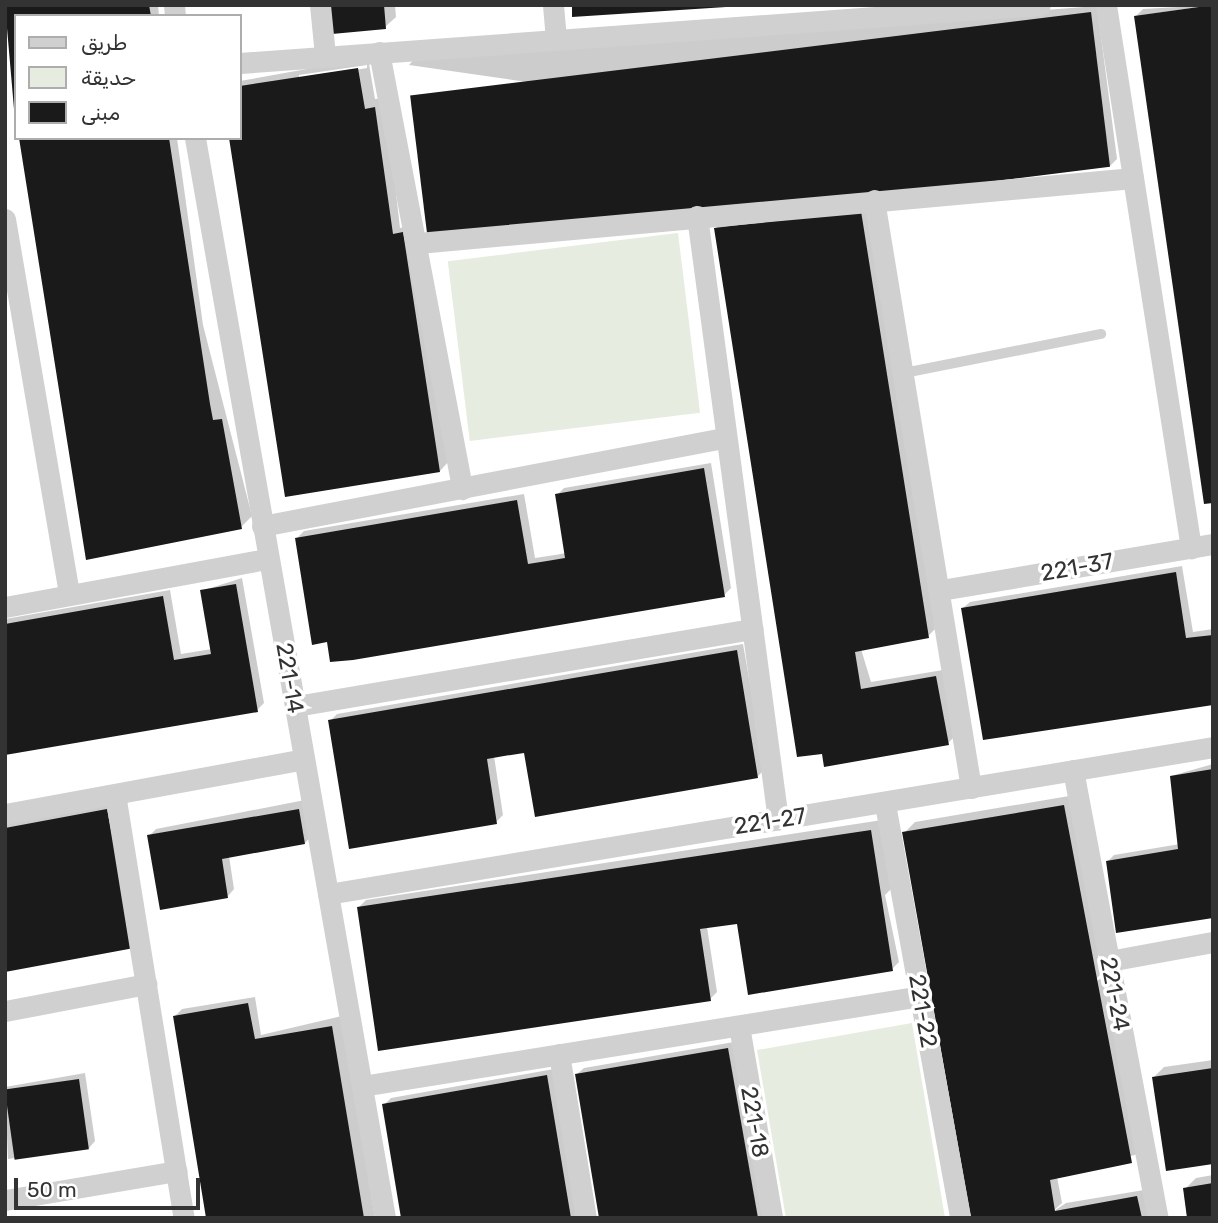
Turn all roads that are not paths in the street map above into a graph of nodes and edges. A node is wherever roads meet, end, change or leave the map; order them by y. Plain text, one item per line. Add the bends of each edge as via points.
1 (320, 5) edge
2 (553, 5) edge
3 (1040, 5) edge
4 (1106, 5) edge
5 (556, 39) junction
6 (379, 52) junction
7 (325, 55) junction
8 (242, 63) edge
9 (195, 140) edge
10 (1133, 178) junction
11 (874, 200) junction
12 (697, 216) junction
13 (5, 219) edge
14 (418, 243) junction
15 (1101, 334) dead end
16 (904, 373) junction
17 (725, 438) junction
18 (462, 489) junction
19 (262, 526) junction
20 (1213, 544) edge
21 (1191, 548) junction
22 (267, 559) junction
23 (941, 590) junction
24 (69, 594) junction
25 (5, 607) edge
26 (753, 629) junction
27 (296, 706) junction
28 (1213, 747) edge
29 (303, 759) junction
30 (1073, 770) junction
31 (971, 788) junction
32 (115, 794) junction
33 (885, 804) junction
34 (5, 814) edge
35 (778, 820) junction
36 (328, 894) junction
37 (1213, 942) edge
38 (1109, 961) junction
39 (146, 984) junction
40 (921, 996) junction
41 (5, 1011) edge
42 (739, 1026) junction
43 (559, 1054) junction
44 (362, 1086) junction
45 (177, 1171) junction
46 (5, 1200) edge
47 (184, 1218) edge
48 (385, 1218) edge
49 (586, 1218) edge
50 (772, 1218) edge
51 (960, 1218) edge
52 (1158, 1218) edge

1 - 7 street
2 - 5 street
3 - 5 street
4 - 10 street
5 - 6 street
6 - 7 street
6 - 14 street
7 - 8 street
9 - 19 street, 221-14
10 - 11 street
10 - 21 street
11 - 12 street
11 - 16 street
12 - 14 street
12 - 17 street
13 - 24 street
14 - 18 street
15 - 16 lane
16 - 23 street
17 - 18 street
17 - 26 street
18 - 19 street
19 - 22 street, 221-14
20 - 21 street, 221-37
21 - 23 street, 221-37
22 - 24 street
22 - 27 street, 221-14
23 - 31 street
24 - 25 street
26 - 27 street
26 - 35 street
27 - 29 street, 221-14
28 - 30 street, 221-27
29 - 32 street
29 - 36 street, 221-14
30 - 31 street, 221-27
30 - 38 street, 221-24
31 - 33 street, 221-27
32 - 34 street
32 - 39 street
33 - 35 street, 221-27
33 - 40 street, 221-22
35 - 36 street, 221-27
36 - 44 street, 221-14
37 - 38 street
38 - 52 street, 221-24
39 - 41 street
39 - 45 street
40 - 42 street
40 - 51 street, 221-22
42 - 43 street
42 - 50 street, 221-18
43 - 44 street
43 - 49 street
44 - 48 street, 221-14
45 - 46 street
45 - 47 street

